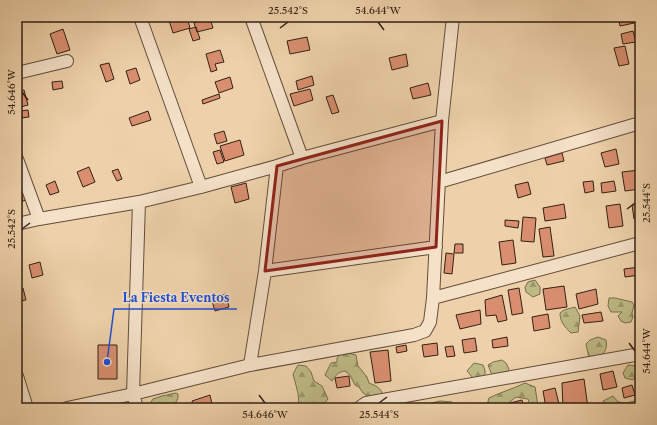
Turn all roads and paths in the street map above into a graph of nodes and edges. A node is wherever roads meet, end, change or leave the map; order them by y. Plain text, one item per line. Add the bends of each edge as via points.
1 (140, 17) edge
2 (251, 17) edge
3 (453, 17) edge
4 (67, 61) dead end
5 (17, 72) edge
6 (442, 121) junction
7 (640, 123) edge
8 (302, 158) junction
9 (17, 159) edge
10 (277, 166) junction
11 (439, 182) junction
12 (201, 187) junction
13 (139, 202) junction
14 (39, 219) junction
15 (17, 224) edge
16 (640, 243) edge
17 (436, 247) junction
18 (265, 271) junction
19 (433, 298) junction
20 (640, 354) edge
21 (250, 365) junction
22 (17, 376) edge
23 (134, 394) junction
24 (27, 408) edge
25 (67, 408) edge
26 (137, 408) edge
27 (359, 408) edge

1 - 12 street
2 - 8 street
3 - 6 street
4 - 5 street
6 - 8 street
6 - 11 street
7 - 11 street
8 - 10 street
9 - 14 street
10 - 12 street
10 - 18 street
11 - 17 street
12 - 13 street
13 - 14 street
13 - 23 street
14 - 15 street
16 - 19 street
17 - 18 street
17 - 19 street
18 - 21 street
19 - 21 street via 430,322 425,330 414,335
20 - 27 street via 366,403
21 - 23 street
22 - 24 street
23 - 25 street
23 - 26 street

